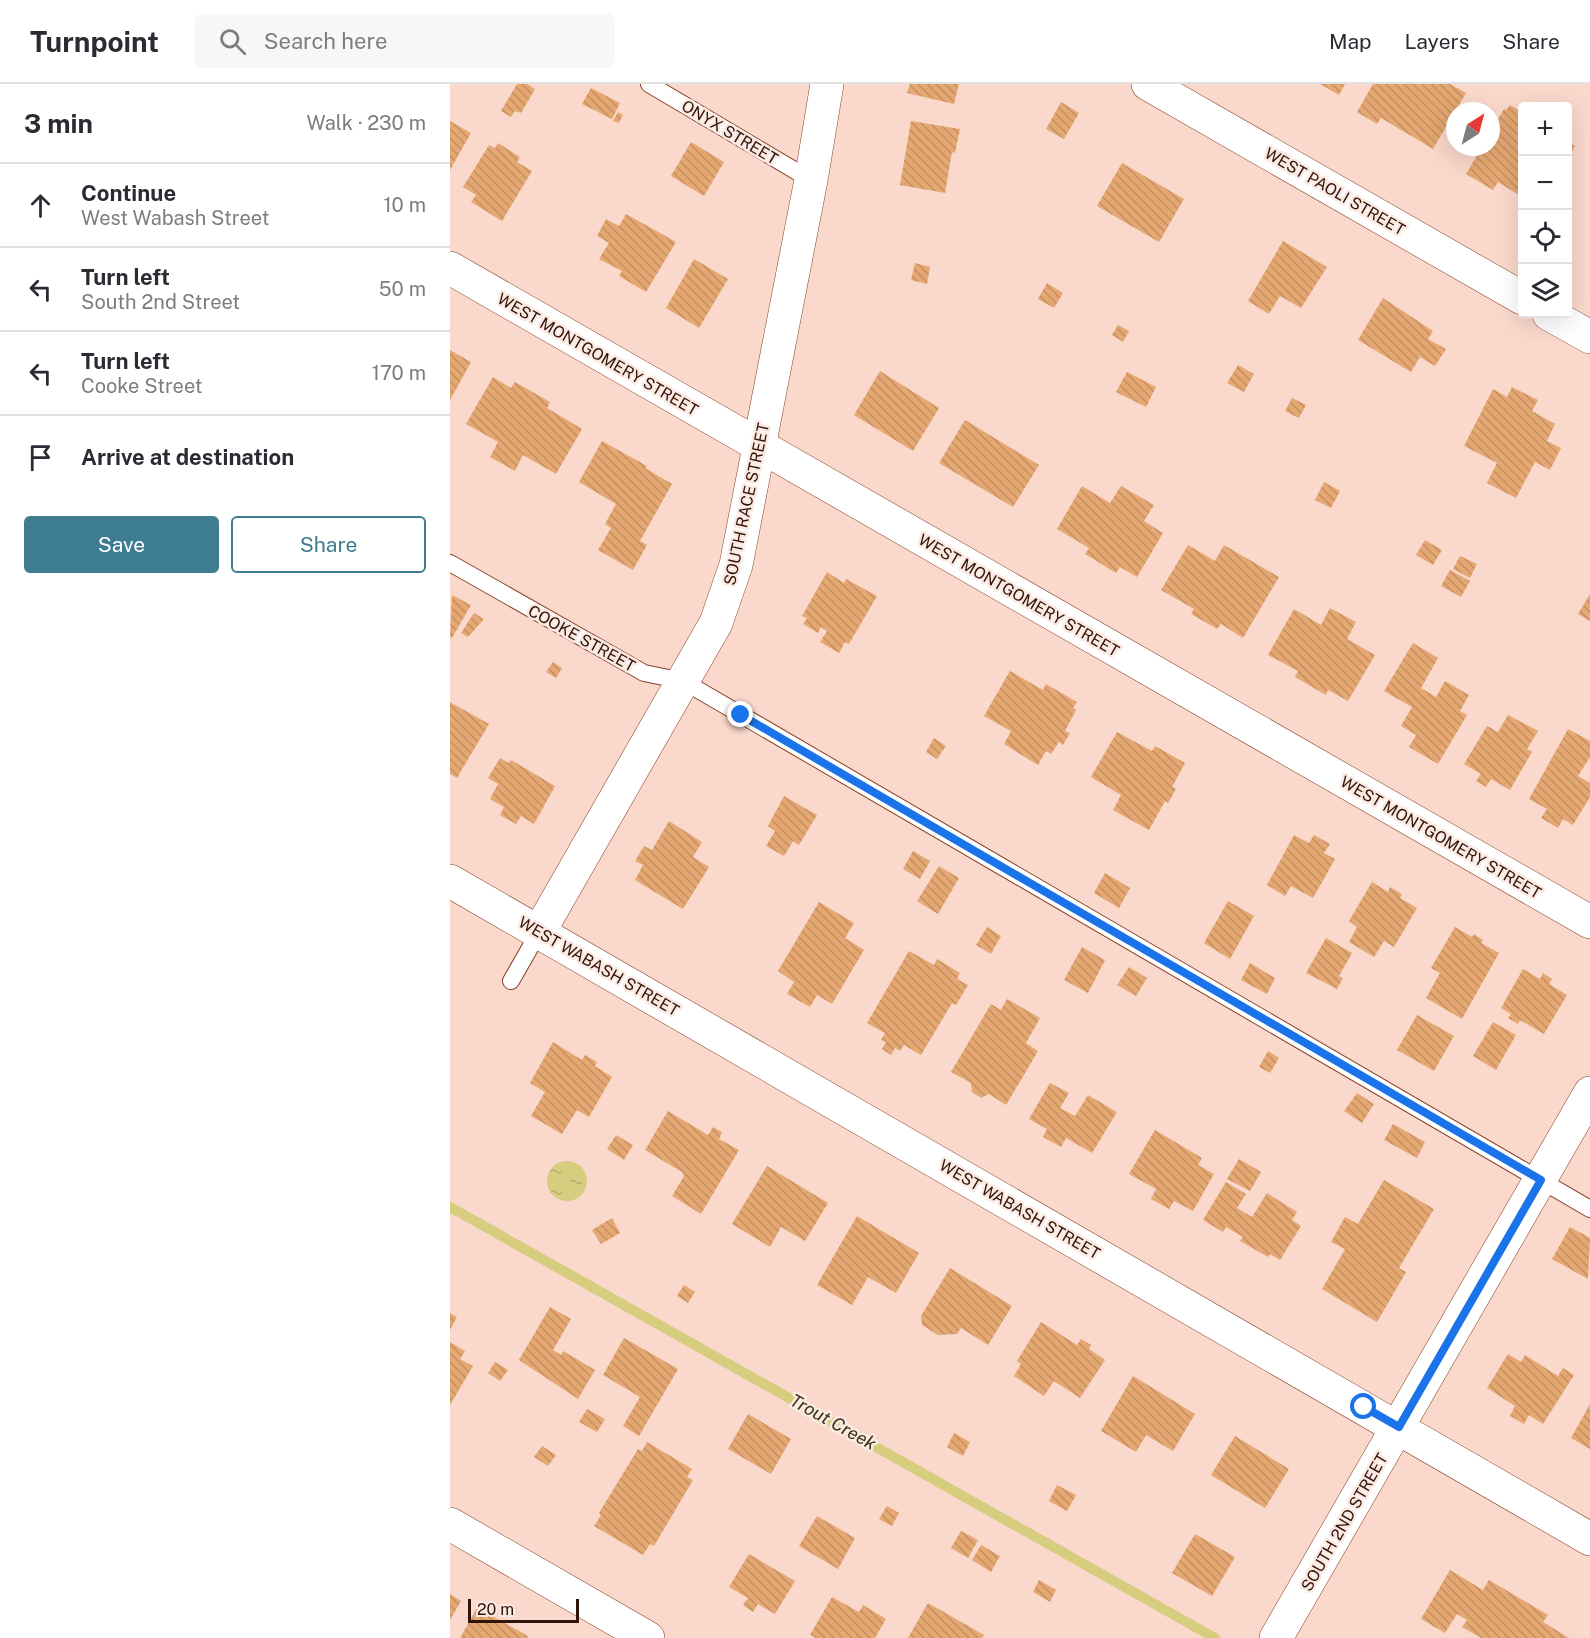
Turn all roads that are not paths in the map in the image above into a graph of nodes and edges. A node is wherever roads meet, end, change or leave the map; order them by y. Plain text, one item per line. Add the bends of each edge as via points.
1 (649, 84) edge
2 (827, 84) edge
3 (1148, 84) edge
4 (811, 180) junction
5 (450, 268) edge
6 (1518, 296) edge
7 (1556, 318) edge
8 (1590, 337) edge
9 (759, 447) junction
10 (450, 563) edge
11 (683, 681) junction
12 (450, 881) edge
13 (1590, 922) edge
14 (539, 932) junction
15 (511, 981) dead end
16 (1590, 1093) edge
17 (1541, 1180) junction
18 (1590, 1209) edge
19 (1399, 1427) junction
20 (450, 1524) edge
21 (1590, 1539) edge
22 (648, 1638) edge
23 (1276, 1638) edge

1 - 4 lane, ONYX STREET
2 - 4 street, SOUTH RACE STREET
3 - 6 street, WEST PAOLI STREET
4 - 9 street, SOUTH RACE STREET
5 - 9 street, WEST MONTGOMERY STREET
7 - 8 street
9 - 11 street, SOUTH RACE STREET via 736,565 716,623
9 - 13 street, WEST MONTGOMERY STREET
10 - 11 lane, COOKE STREET via 644,673
11 - 14 street, SOUTH RACE STREET
11 - 17 lane, COOKE STREET
12 - 14 street, WEST WABASH STREET
14 - 15 lane, SOUTH RACE STREET
14 - 19 street, WEST WABASH STREET
16 - 17 street, SOUTH 2ND STREET
17 - 18 lane, COOKE STREET
17 - 19 street, SOUTH 2ND STREET
19 - 21 street, WEST WABASH STREET
19 - 23 street, SOUTH 2ND STREET
20 - 22 street

